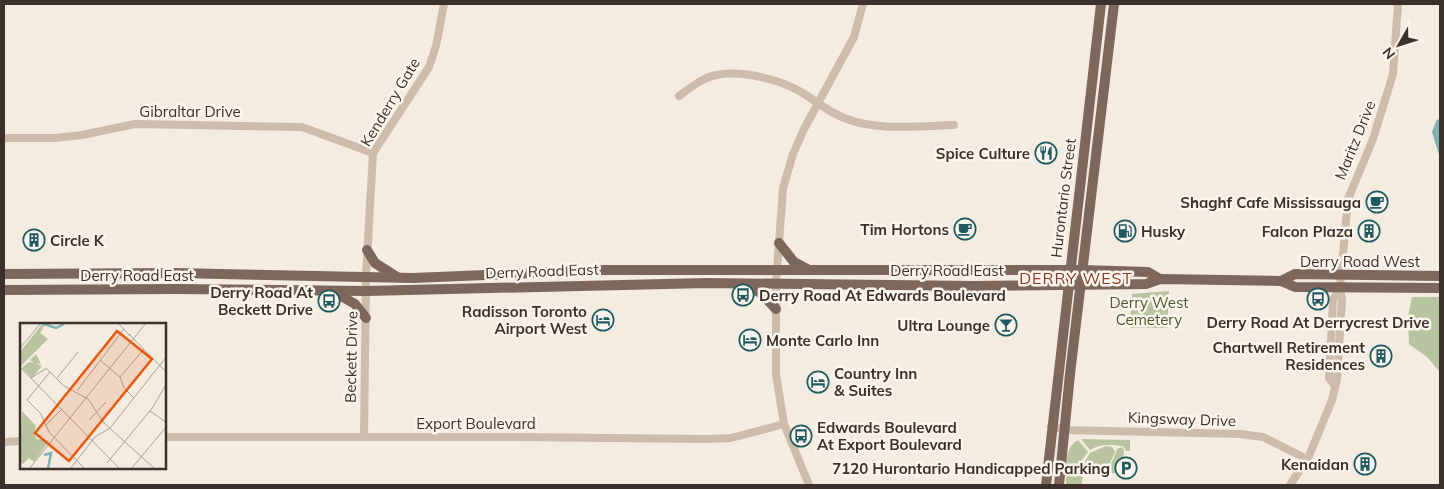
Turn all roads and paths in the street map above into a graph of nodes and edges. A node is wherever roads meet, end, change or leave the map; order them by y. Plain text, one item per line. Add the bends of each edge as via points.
1 (444, 4) edge
2 (863, 4) edge
3 (1101, 4) edge
4 (1114, 4) edge
5 (1398, 4) edge
6 (679, 96) dead end
7 (818, 103) junction
8 (954, 125) dead end
9 (4, 138) edge
10 (373, 152) junction
11 (779, 243) junction
12 (367, 250) junction
13 (776, 270) junction
14 (1070, 270) junction
15 (1082, 270) junction
16 (674, 271) junction
17 (707, 271) junction
18 (810, 271) junction
19 (4, 274) edge
20 (1340, 274) junction
21 (481, 275) junction
22 (1440, 276) edge
23 (366, 277) junction
24 (398, 277) junction
25 (438, 277) junction
26 (1160, 279) junction
27 (1281, 281) junction
28 (674, 283) junction
29 (707, 283) junction
30 (746, 283) junction
31 (776, 284) junction
32 (1069, 284) junction
33 (1081, 284) junction
34 (1018, 285) junction
35 (1340, 287) junction
36 (481, 288) junction
37 (1440, 288) edge
38 (4, 290) edge
39 (439, 290) junction
40 (331, 291) junction
41 (366, 291) junction
42 (1068, 298) junction
43 (776, 310) junction
44 (366, 318) junction
45 (784, 424) junction
46 (1051, 426) junction
47 (1065, 430) junction
48 (166, 437) edge
49 (364, 437) junction
50 (20, 441) edge
51 (4, 442) edge
52 (1307, 459) junction
53 (809, 485) edge
54 (1046, 485) edge
55 (1059, 485) edge
56 (1290, 485) edge

1 - 10 street, Kenderry Gate via 429,67
2 - 7 street via 854,37
3 - 14 main road, Hurontario Street
4 - 15 main road, Hurontario Street
5 - 20 street, Maritz Drive via 1393,74 1376,131 1348,199
6 - 7 street via 716,75 743,76 771,78
7 - 8 street via 847,120 883,126
7 - 11 street via 793,154 784,188
9 - 10 street, Gibraltar Drive via 55,138 135,124 302,127
10 - 12 street, Kenderry Gate
11 - 13 street
11 - 18 main road via 794,262
12 - 23 street, Kenderry Gate
12 - 24 main road via 375,263
13 - 17 main road, Derry Road East
13 - 18 main road, Derry Road East
13 - 31 street
14 - 15 main road, Derry Road West
14 - 18 main road, Derry Road East
14 - 32 main road, Hurontario Street
15 - 26 main road, Derry Road West via 1148,272
15 - 33 main road, Hurontario Street
16 - 17 main road, Derry Road East
16 - 21 main road, Derry Road East
16 - 28 main road
17 - 29 main road
19 - 23 main road, Derry Road East
20 - 22 main road, Derry Road West
20 - 27 main road, Derry Road West via 1295,274
20 - 35 street, Maritz Drive
21 - 25 main road, Derry Road East
21 - 36 main road
23 - 24 main road, Derry Road East
23 - 41 street, Beckett Drive
24 - 25 main road, Derry Road East
25 - 39 main road
26 - 27 main road, Derry Road West
26 - 33 main road, Derry Road West via 1146,284
27 - 35 main road, Derry Road West via 1295,288
28 - 29 main road, Derry Road East
28 - 36 main road, Derry Road East
29 - 30 main road, Derry Road East
30 - 31 main road, Derry Road East
30 - 43 main road via 762,294
31 - 34 main road, Derry Road East
31 - 43 street
32 - 33 main road, Derry Road East
32 - 34 main road, Derry Road East
32 - 42 main road, Hurontario Street
33 - 47 main road, Hurontario Street
34 - 42 main road via 1056,290
35 - 37 main road, Derry Road West
35 - 52 street, Maritz Drive via 1333,300 1329,378 1334,385 1332,400
36 - 39 main road, Derry Road East
38 - 40 main road, Derry Road East
39 - 41 main road, Derry Road East
40 - 41 main road, Derry Road East
40 - 44 main road via 355,304
41 - 44 street, Beckett Drive
42 - 46 main road, Hurontario Street
43 - 45 street via 776,374
44 - 49 street, Beckett Drive
45 - 49 street, Export Boulevard via 731,438 707,439
45 - 53 street
46 - 47 street, Kingsway Drive
46 - 54 main road, Hurontario Street
47 - 52 street, Kingsway Drive via 1240,434 1263,437
47 - 55 main road, Hurontario Street
48 - 49 street, Export Boulevard
50 - 51 street
52 - 56 street

